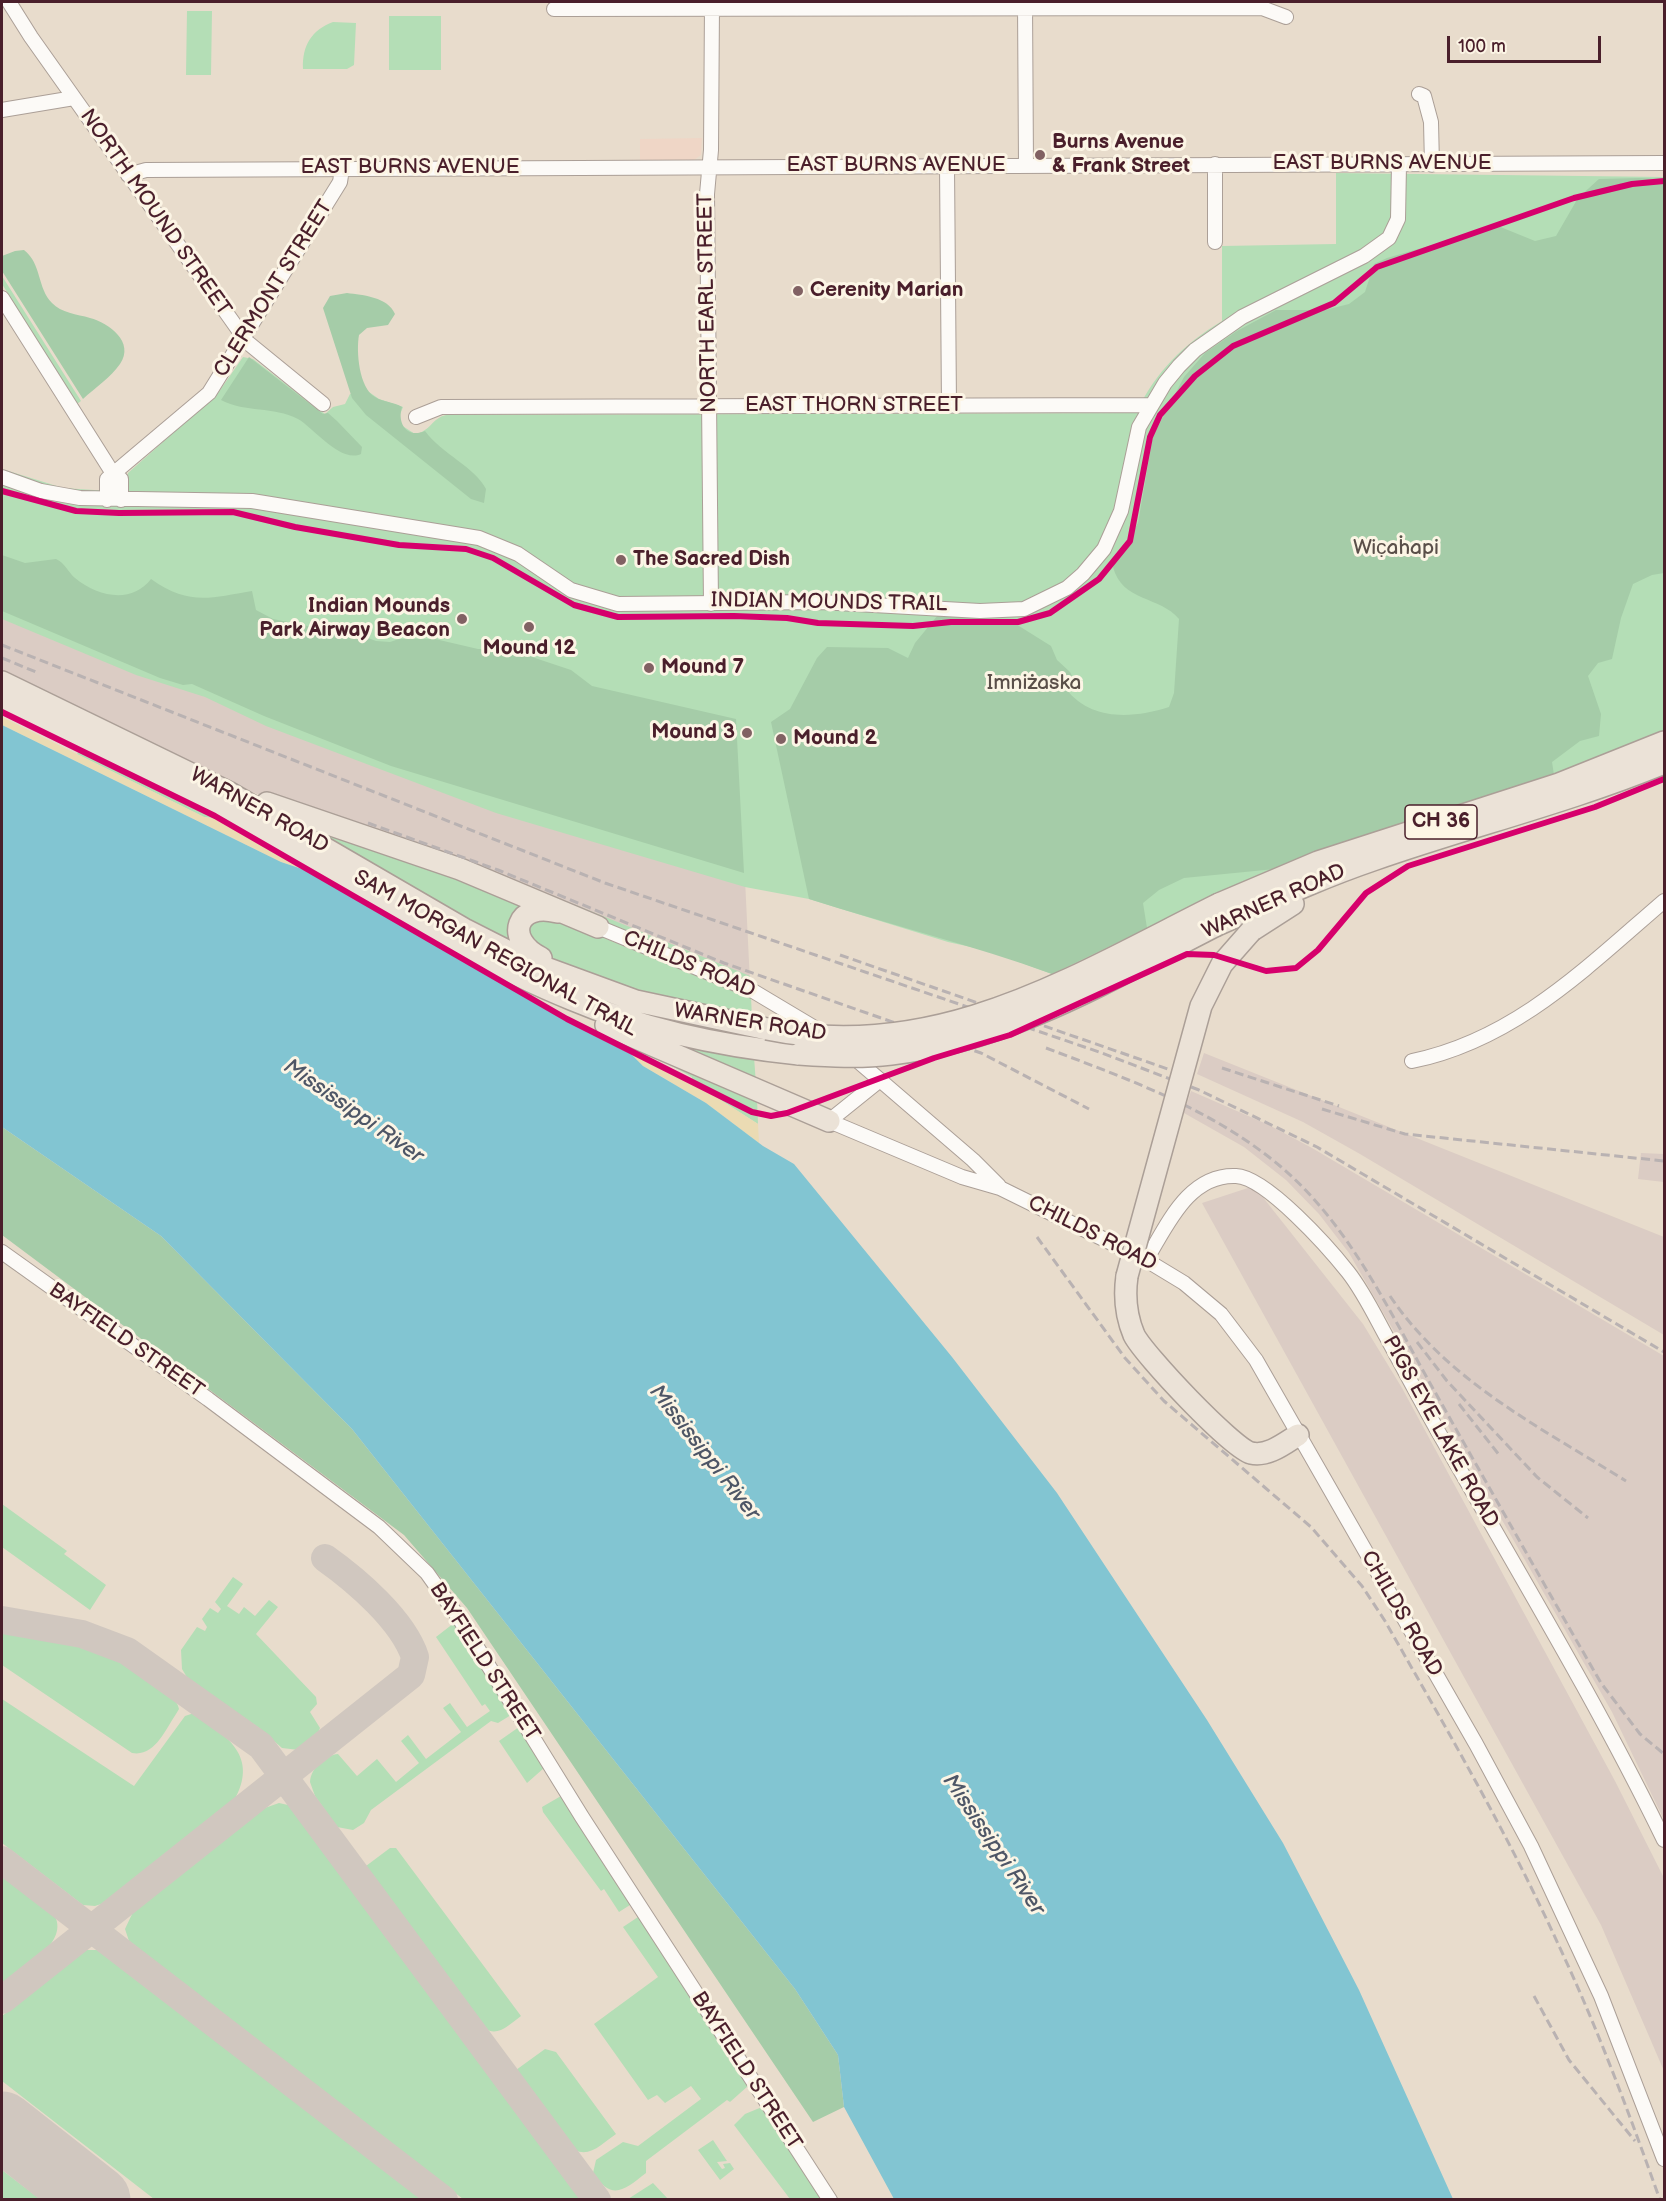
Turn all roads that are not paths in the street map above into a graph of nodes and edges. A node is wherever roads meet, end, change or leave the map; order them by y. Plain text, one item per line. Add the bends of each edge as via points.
1 (9, 2) edge
2 (1025, 5) edge
3 (712, 6) edge
4 (554, 9) dead end
5 (1286, 17) dead end
6 (1419, 94) dead end
7 (74, 98) junction
8 (2, 110) edge
9 (1665, 163) edge
10 (1215, 164) junction
11 (1399, 165) junction
12 (1432, 165) junction
13 (947, 166) junction
14 (1026, 166) junction
15 (709, 167) junction
16 (342, 169) junction
17 (128, 175) junction
18 (1215, 242) dead end
19 (2, 298) edge
20 (244, 338) junction
21 (323, 404) dead end
22 (1150, 405) junction
23 (949, 406) junction
24 (709, 407) junction
25 (416, 417) dead end
26 (114, 474) junction
27 (2, 477) edge
28 (114, 500) junction
29 (711, 604) junction
30 (2, 682) edge
31 (2, 699) edge
32 (1665, 742) edge
33 (1665, 763) edge
34 (186, 770) junction
35 (1374, 860) junction
36 (1665, 901) edge
37 (598, 927) junction
38 (485, 958) junction
39 (614, 995) junction
40 (1412, 1061) dead end
41 (880, 1080) junction
42 (829, 1121) junction
43 (1000, 1188) junction
44 (2, 1252) edge
45 (1146, 1260) junction
46 (1298, 1435) junction
47 (1665, 1840) edge
48 (1665, 2159) edge
49 (830, 2199) edge

1 - 7 street, NORTH MOUND STREET
2 - 3 street
2 - 5 street via 1262,8
2 - 14 street
3 - 4 street
3 - 15 street, NORTH EARL STREET
6 - 12 street via 1430,110
7 - 8 street
7 - 17 street, NORTH MOUND STREET
9 - 12 street, EAST BURNS AVENUE
10 - 11 street, EAST BURNS AVENUE
10 - 14 street, EAST BURNS AVENUE
10 - 18 street
11 - 12 street, EAST BURNS AVENUE
11 - 22 street via 1398,219 1389,238 1364,256 1275,298 1218,333 1179,366
13 - 14 street, EAST BURNS AVENUE
13 - 15 street, EAST BURNS AVENUE
13 - 23 street
15 - 16 street, EAST BURNS AVENUE
15 - 24 street, NORTH EARL STREET
16 - 17 street, EAST BURNS AVENUE via 146,170
16 - 20 street, CLERMONT STREET via 341,181
17 - 20 street, NORTH MOUND STREET
19 - 26 street
20 - 21 street, NORTH MOUND STREET
20 - 26 street, CLERMONT STREET via 203,399
22 - 23 street, EAST THORN STREET
22 - 29 street via 1137,434 1120,511 1104,549 1075,581 1047,599 1024,609 980,611 820,602
23 - 24 street, EAST THORN STREET
24 - 25 street, EAST THORN STREET via 441,408
24 - 29 street, NORTH EARL STREET
26 - 28 street via 107,479
27 - 28 street via 52,494
28 - 29 street via 252,501 479,538 512,551 566,587 597,600 640,606
30 - 34 highway, WARNER ROAD / CH 36
31 - 38 highway, WARNER ROAD / CH 36 via 211,802
32 - 39 highway, WARNER ROAD / CH 36, bridge via 1549,788 1318,862 1219,904 982,1016 923,1030 868,1036 808,1035 682,1013
33 - 35 highway, WARNER ROAD / CH 36 via 1583,795
34 - 37 highway via 297,814 460,869
34 - 39 highway, WARNER ROAD / CH 36 via 485,940
35 - 38 highway, WARNER ROAD / CH 36, bridge via 1217,925 1054,1007 989,1034 890,1054 799,1054 710,1041 640,1024 571,1000
35 - 46 highway, bridge via 1251,931 1222,964 1202,1006 1127,1276 1126,1306 1135,1337 1156,1364 1234,1442 1258,1454
36 - 40 street via 1587,967 1509,1025 1470,1044
37 - 39 highway via 543,910 526,916 518,932 528,951
37 - 41 street, CHILDS ROAD via 764,997 824,1033
38 - 42 highway via 601,1023
41 - 42 street
41 - 43 street, CHILDS ROAD via 974,1160
42 - 43 street, CHILDS ROAD via 962,1177
43 - 45 street, CHILDS ROAD
44 - 49 street, BAYFIELD STREET via 379,1527 427,1573
45 - 46 street, CHILDS ROAD via 1197,1293 1236,1329
45 - 47 street, PIGS EYE LAKE ROAD via 1194,1190 1209,1180 1236,1176 1252,1179 1271,1192 1334,1255 1363,1295 1623,1755
46 - 48 street, CHILDS ROAD via 1531,1846 1601,1996

